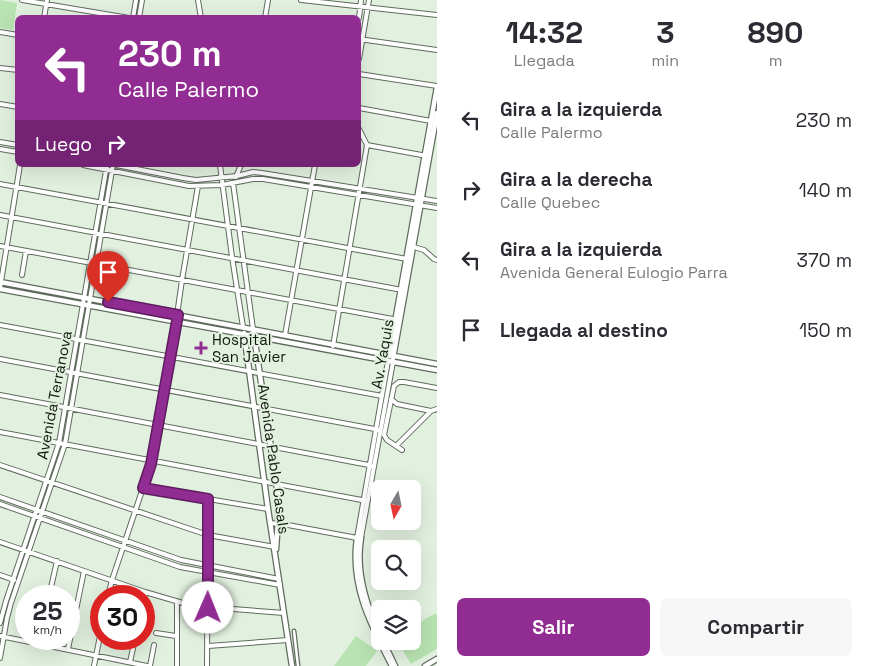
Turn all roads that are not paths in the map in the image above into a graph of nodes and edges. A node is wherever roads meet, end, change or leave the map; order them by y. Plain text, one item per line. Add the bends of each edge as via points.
1 (22, 0) edge
2 (136, 0) edge
3 (142, 0) edge
4 (198, 0) edge
5 (268, 0) edge
6 (301, 0) edge
7 (361, 0) edge
8 (368, 0) edge
9 (47, 2) edge
10 (360, 6) junction
11 (367, 7) junction
12 (45, 15) edge
13 (115, 15) edge
14 (132, 15) edge
15 (141, 15) edge
16 (200, 15) edge
17 (266, 15) edge
18 (358, 15) edge
19 (437, 15) edge
20 (0, 32) edge
21 (15, 34) edge
22 (361, 35) edge
23 (361, 40) edge
24 (437, 50) edge
25 (0, 68) edge
26 (15, 70) edge
27 (361, 74) edge
28 (437, 86) edge
29 (0, 104) edge
30 (15, 106) edge
31 (361, 108) edge
32 (437, 113) edge
33 (431, 121) junction
34 (361, 134) edge
35 (433, 135) edge
36 (0, 142) edge
37 (15, 144) edge
38 (366, 145) junction
39 (0, 149) edge
40 (15, 152) edge
41 (427, 156) junction
42 (20, 167) edge
43 (106, 167) edge
44 (114, 167) edge
45 (126, 167) edge
46 (220, 167) edge
47 (240, 167) edge
48 (314, 167) edge
49 (112, 171) junction
50 (237, 176) junction
51 (221, 178) junction
52 (312, 182) junction
53 (0, 184) edge
54 (232, 184) junction
55 (222, 185) junction
56 (198, 186) junction
57 (17, 187) junction
58 (311, 187) junction
59 (360, 189) junction
60 (360, 195) junction
61 (420, 198) junction
62 (437, 201) edge
63 (101, 202) junction
64 (107, 204) junction
65 (419, 204) junction
66 (437, 208) edge
67 (0, 215) edge
68 (12, 217) junction
69 (192, 220) junction
70 (228, 226) junction
71 (239, 229) junction
72 (95, 232) junction
73 (102, 233) junction
74 (302, 240) junction
75 (0, 246) edge
76 (7, 248) junction
77 (414, 248) junction
78 (187, 249) junction
79 (350, 249) junction
80 (26, 251) junction
81 (232, 257) junction
82 (409, 260) junction
83 (437, 260) edge
84 (244, 261) junction
85 (90, 263) junction
86 (96, 264) junction
87 (297, 271) junction
88 (22, 275) dead end
89 (182, 280) junction
90 (345, 280) junction
91 (1, 282) edge
92 (0, 289) edge
93 (237, 290) junction
94 (402, 290) junction
95 (248, 292) junction
96 (84, 298) junction
97 (90, 298) junction
98 (292, 300) junction
99 (86, 305) junction
100 (340, 309) junction
101 (178, 315) junction
102 (398, 320) junction
103 (176, 322) junction
104 (0, 324) edge
105 (243, 327) junction
106 (253, 329) junction
107 (244, 335) junction
108 (286, 335) junction
109 (254, 336) junction
110 (77, 339) junction
111 (83, 340) junction
112 (334, 344) junction
113 (332, 351) junction
114 (392, 355) junction
115 (171, 357) junction
116 (0, 359) edge
117 (390, 362) junction
118 (437, 364) edge
119 (437, 370) edge
120 (72, 372) junction
121 (249, 372) junction
122 (77, 373) junction
123 (259, 374) junction
124 (437, 388) edge
125 (164, 389) junction
126 (0, 395) edge
127 (382, 396) junction
128 (391, 398) junction
129 (397, 404) junction
130 (254, 406) junction
131 (66, 407) junction
132 (71, 408) junction
133 (264, 408) junction
134 (389, 409) junction
135 (437, 409) edge
136 (431, 412) junction
137 (158, 425) junction
138 (378, 430) junction
139 (0, 432) edge
140 (59, 443) junction
141 (65, 444) junction
142 (259, 444) junction
143 (270, 446) junction
144 (396, 446) junction
145 (402, 450) dead end
146 (152, 460) junction
147 (0, 465) edge
148 (372, 465) junction
149 (47, 480) junction
150 (52, 482) junction
151 (264, 482) junction
152 (275, 484) junction
153 (143, 488) junction
154 (0, 497) edge
155 (208, 499) junction
156 (365, 501) junction
157 (0, 504) edge
158 (268, 509) junction
159 (37, 510) junction
160 (135, 510) junction
161 (42, 511) junction
162 (38, 517) junction
163 (270, 523) junction
164 (278, 523) junction
165 (208, 535) junction
166 (359, 538) junction
167 (125, 540) junction
168 (0, 542) edge
169 (123, 546) junction
170 (275, 547) junction
171 (24, 550) junction
172 (29, 552) junction
173 (56, 561) junction
174 (208, 566) junction
175 (84, 571) junction
176 (208, 572) junction
177 (0, 575) edge
178 (279, 579) junction
179 (13, 580) junction
180 (112, 580) junction
181 (18, 582) junction
182 (51, 585) edge
183 (111, 585) edge
184 (126, 585) edge
185 (280, 585) junction
186 (80, 590) edge
187 (155, 595) edge
188 (177, 602) junction
189 (2, 608) edge
190 (208, 608) junction
191 (9, 610) junction
192 (284, 613) junction
193 (369, 614) junction
194 (371, 618) edge
195 (0, 623) edge
196 (294, 631) dead end
197 (156, 633) dead end
198 (2, 636) edge
199 (176, 636) junction
200 (15, 638) edge
201 (288, 640) junction
202 (208, 646) junction
203 (73, 650) edge
204 (97, 650) edge
205 (133, 650) edge
206 (153, 650) edge
207 (387, 650) edge
208 (96, 655) junction
209 (0, 658) edge
210 (437, 659) edge
211 (130, 662) junction
212 (94, 666) edge
213 (149, 666) edge
214 (176, 666) edge
215 (207, 666) edge
216 (292, 666) edge
217 (298, 666) edge
218 (393, 666) edge
219 (425, 666) edge

1 - 9 street
2 - 14 street
3 - 15 street
4 - 16 street
5 - 17 street
6 - 10 street
7 - 10 street
8 - 11 street
9 - 12 street
9 - 13 street
10 - 11 street
10 - 18 street
11 - 19 street
11 - 22 street
20 - 21 street
23 - 24 street
25 - 26 street
27 - 28 street
28 - 33 street, Av. Yaquis
29 - 30 street
31 - 33 street
32 - 35 street, Av. Yaquis
33 - 35 street, Av. Yaquis
34 - 38 street
35 - 41 street, Av. Yaquis
36 - 37 street
38 - 41 street
38 - 59 street
39 - 40 street
41 - 61 street, Av. Yaquis
41 - 61 street, Av. Yaquis
42 - 57 street
43 - 49 street
43 - 63 street, Avenida Terranova
44 - 49 street, Avenida Terranova
45 - 51 street via 189,179
46 - 51 street, Avenida Pablo Casals
47 - 50 street
48 - 52 street
49 - 56 street
49 - 64 street, Avenida Terranova
50 - 51 street
50 - 52 street via 257,172
50 - 54 street
51 - 55 street, Avenida Pablo Casals
52 - 58 street
52 - 59 street
53 - 57 street
54 - 55 street
54 - 58 street via 258,179
54 - 71 street, Avenida Pablo Casals
55 - 56 street
55 - 70 street, Avenida Pablo Casals
56 - 69 street
57 - 63 street
57 - 68 street
58 - 60 street
58 - 74 street
59 - 60 street
59 - 61 street
60 - 65 street
60 - 79 street
61 - 62 street
61 - 65 street, Av. Yaquis
63 - 64 street
63 - 72 street, Avenida Terranova
64 - 69 street
64 - 73 street, Avenida Terranova
65 - 66 street
65 - 77 street, Av. Yaquis
65 - 82 street, Av. Yaquis
67 - 68 street
68 - 72 street
68 - 76 street
69 - 70 street
69 - 78 street
70 - 71 street
70 - 81 street, Avenida Pablo Casals
71 - 74 street
71 - 84 street, Avenida Pablo Casals
72 - 73 street
72 - 85 street, Avenida Terranova
73 - 78 street
73 - 86 street, Avenida Terranova
74 - 79 street
74 - 87 street
75 - 76 street
76 - 80 street
76 - 91 street
77 - 82 street, Av. Yaquis
77 - 83 street via 424,250
78 - 81 street
78 - 89 street
79 - 82 street
79 - 90 street
80 - 85 street
80 - 88 street
81 - 84 street
81 - 93 street, Avenida Pablo Casals
82 - 94 street, Av. Yaquis
82 - 102 street, Av. Yaquis
84 - 87 street
84 - 95 street, Avenida Pablo Casals
85 - 86 street
85 - 96 street, Avenida Terranova
86 - 89 street
86 - 97 street, Avenida Terranova
87 - 90 street
87 - 98 street
89 - 93 street
89 - 101 street
90 - 94 street
90 - 100 street
91 - 92 street
91 - 96 street
92 - 99 street
93 - 95 street
93 - 105 street, Avenida Pablo Casals
94 - 102 street, Av. Yaquis
95 - 98 street
95 - 106 street, Avenida Pablo Casals
96 - 97 street
96 - 99 street, Avenida Terranova
97 - 99 street, Avenida Terranova
97 - 101 street
98 - 100 street
98 - 108 street
99 - 103 street
99 - 110 street, Avenida Terranova
99 - 111 street, Avenida Terranova
100 - 102 street
100 - 112 street
101 - 103 street
101 - 105 street
102 - 114 street, Av. Yaquis
102 - 114 street, Av. Yaquis
103 - 107 street
103 - 115 street
104 - 110 street
105 - 106 street
105 - 107 street, Avenida Pablo Casals
106 - 108 street
106 - 109 street, Avenida Pablo Casals
107 - 109 street
107 - 121 street, Avenida Pablo Casals
108 - 112 street
109 - 113 street
109 - 123 street, Avenida Pablo Casals
110 - 111 street
110 - 120 street, Avenida Terranova
111 - 115 street
111 - 122 street, Avenida Terranova
112 - 113 street
112 - 114 street
113 - 117 street
114 - 117 street
114 - 118 street
115 - 121 street
115 - 125 street
116 - 120 street
117 - 119 street
117 - 127 street, Av. Yaquis
117 - 138 street, Av. Yaquis
120 - 122 street
120 - 131 street, Avenida Terranova
121 - 123 street
121 - 130 street, Avenida Pablo Casals
122 - 125 street
122 - 132 street, Avenida Terranova
123 - 127 street
123 - 133 street, Avenida Pablo Casals
124 - 128 street via 401,382 394,386
125 - 130 street
125 - 137 street
126 - 131 street
127 - 138 street, Av. Yaquis
128 - 129 street
128 - 134 street
129 - 134 street
129 - 136 street
130 - 133 street
130 - 142 street, Avenida Pablo Casals
131 - 132 street
131 - 140 street, Avenida Terranova
132 - 137 street
132 - 141 street, Avenida Terranova
133 - 138 street
133 - 143 street, Avenida Pablo Casals
134 - 144 street via 384,435
135 - 136 street
136 - 144 street
137 - 142 street
137 - 146 street
138 - 148 street, Av. Yaquis
139 - 140 street
140 - 141 street
140 - 149 street, Avenida Terranova
141 - 146 street
141 - 150 street, Avenida Terranova
142 - 143 street
142 - 151 street, Avenida Pablo Casals
143 - 148 street
143 - 152 street, Avenida Pablo Casals
144 - 145 street
146 - 151 street
146 - 153 street
147 - 149 street
148 - 156 street, Av. Yaquis
149 - 150 street
149 - 159 street, Avenida Terranova
150 - 160 street
150 - 161 street, Avenida Terranova
151 - 152 street
151 - 158 street, Avenida Pablo Casals
152 - 156 street
152 - 164 street, Avenida Pablo Casals
153 - 155 street
153 - 160 street
154 - 159 street
155 - 158 street
155 - 165 street
156 - 166 street, Av. Yaquis
157 - 162 street
158 - 163 street, Avenida Pablo Casals
159 - 161 street
159 - 162 street, Avenida Terranova
160 - 165 street
160 - 167 street
161 - 162 street, Avenida Terranova
161 - 167 street
162 - 169 street
162 - 171 street, Avenida Terranova
162 - 172 street, Avenida Terranova
163 - 164 street
163 - 170 street, Avenida Pablo Casals
164 - 166 street
164 - 170 street, Avenida Pablo Casals
165 - 170 street
165 - 174 street
166 - 193 street via 355,553 356,574
167 - 169 street
167 - 174 street
168 - 171 street
169 - 176 street via 180,567
169 - 180 street
170 - 178 street, Avenida Pablo Casals
171 - 172 street
171 - 179 street, Avenida Terranova
172 - 173 street
172 - 181 street, Avenida Terranova
173 - 175 street
173 - 182 street
174 - 176 street
174 - 178 street
175 - 180 street
175 - 186 street
176 - 185 street
176 - 190 street
177 - 179 street
178 - 185 street, Avenida Pablo Casals
179 - 181 street
179 - 189 street, Avenida Terranova
180 - 183 street
180 - 184 street
181 - 191 street, Avenida Terranova
185 - 192 street, Avenida Pablo Casals
187 - 188 street
188 - 190 street
188 - 199 street
189 - 191 street
189 - 195 street, Avenida Terranova
190 - 192 street
190 - 202 street
191 - 198 street, Avenida Terranova
192 - 201 street, Avenida Pablo Casals
193 - 194 street
193 - 218 street via 377,638
196 - 217 street
197 - 199 street
198 - 200 street
198 - 209 street, Avenida Terranova
199 - 214 street
201 - 202 street
201 - 216 street, Avenida Pablo Casals
202 - 215 street
203 - 208 street
204 - 208 street
205 - 211 street
206 - 213 street
207 - 218 street
208 - 211 street
208 - 212 street
210 - 219 street
211 - 213 street

